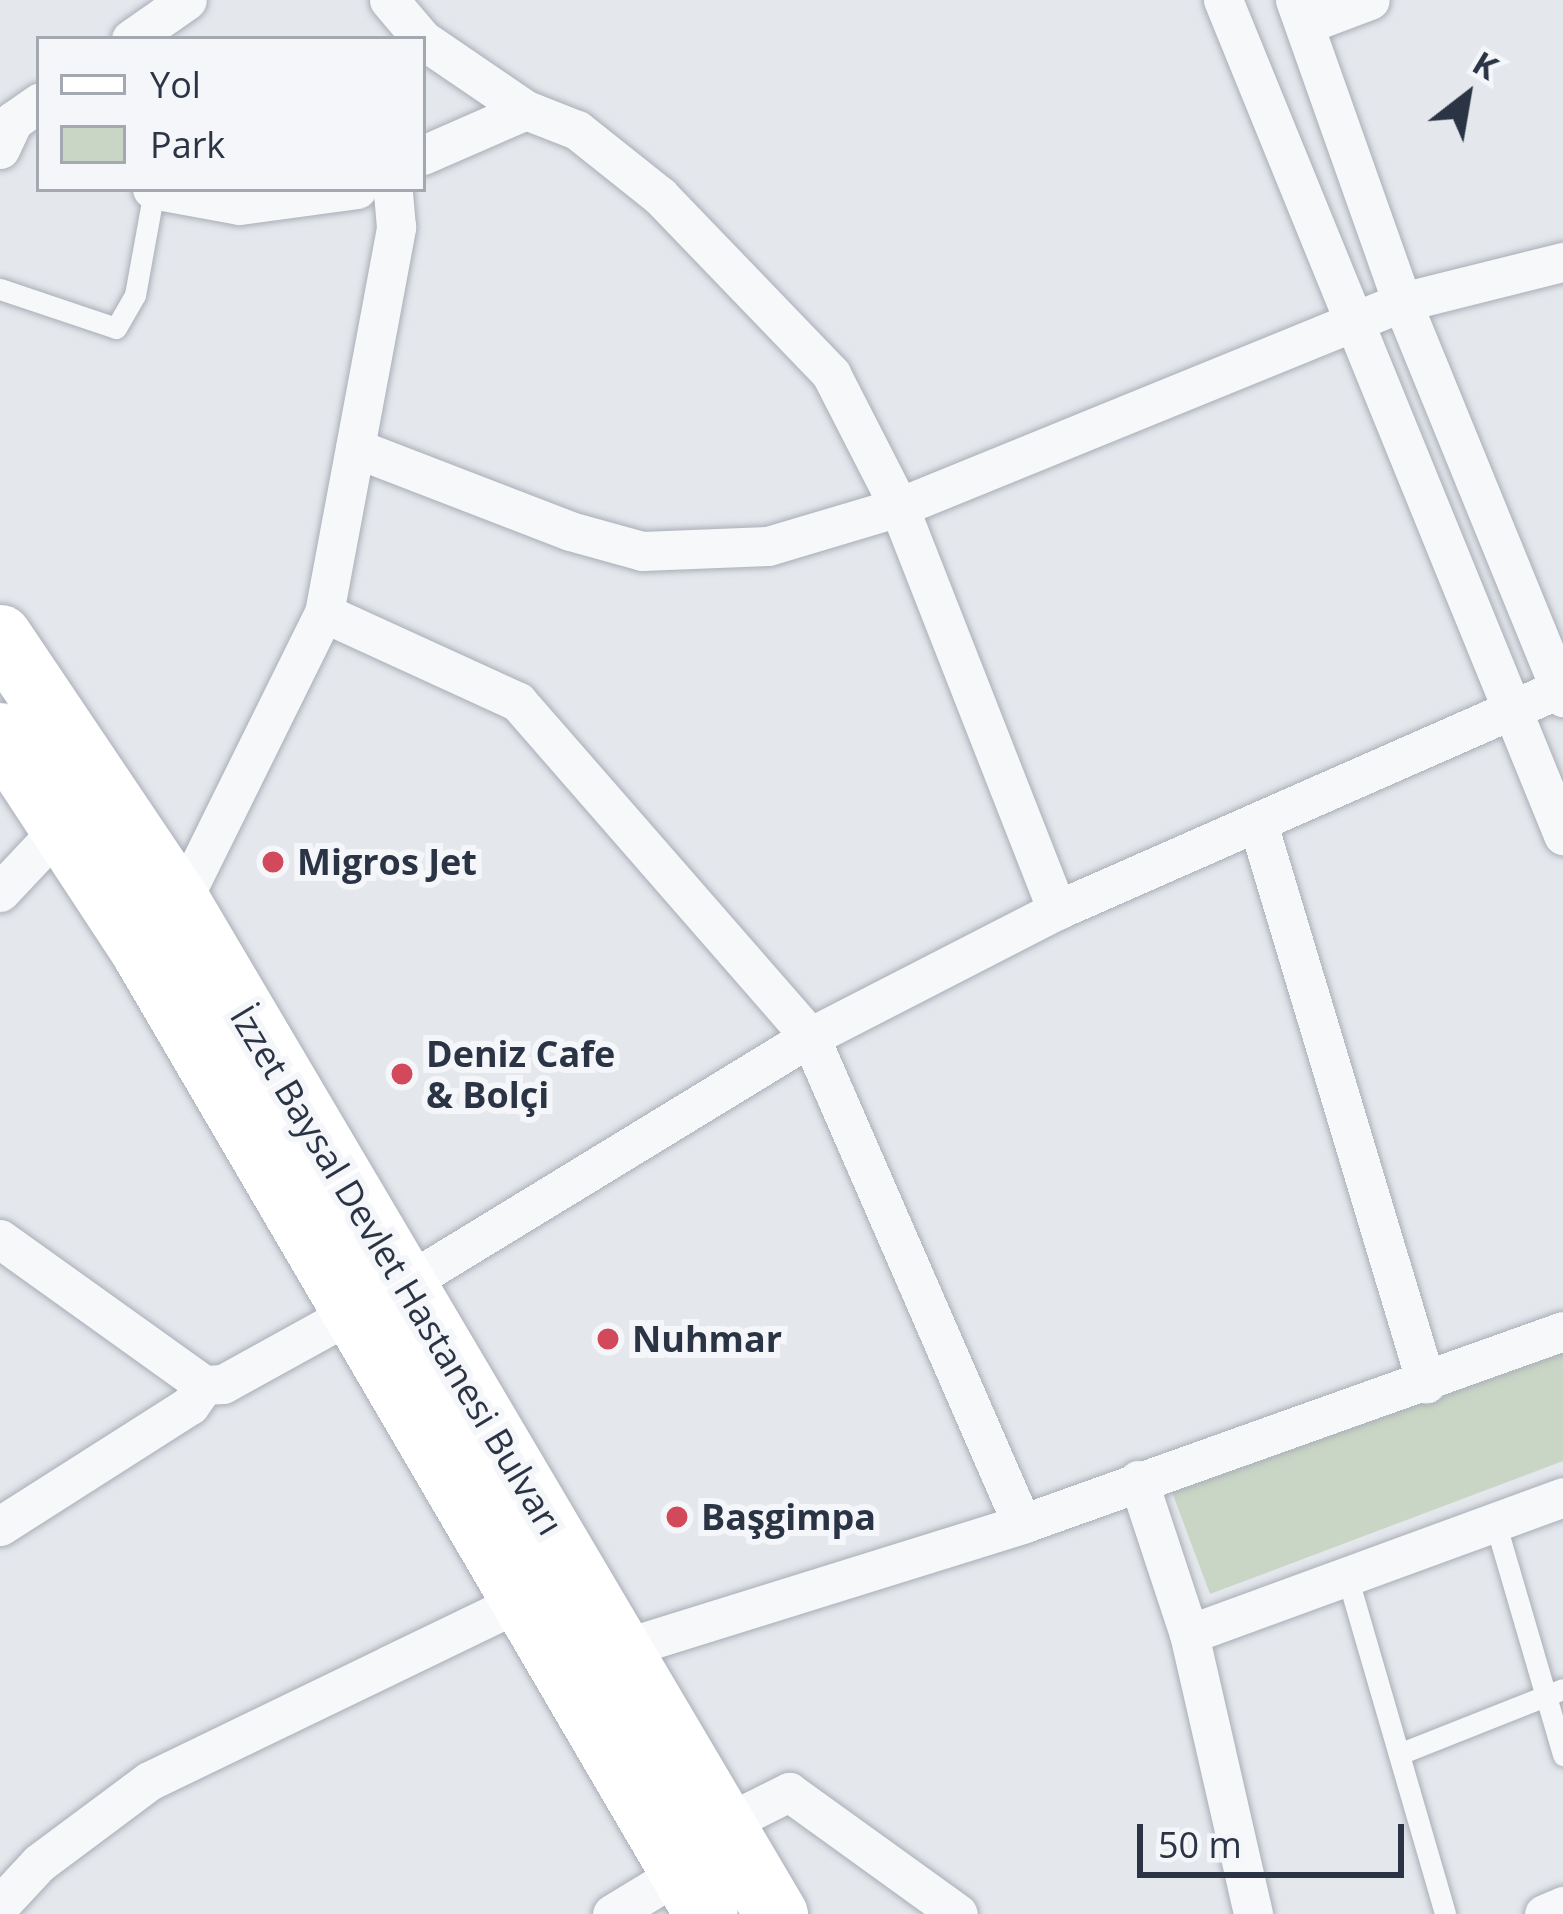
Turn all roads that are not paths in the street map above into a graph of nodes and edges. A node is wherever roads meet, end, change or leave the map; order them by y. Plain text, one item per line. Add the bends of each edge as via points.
1 (187, 0) edge
2 (389, 0) edge
3 (1223, 0) edge
4 (1370, 0) edge
5 (1301, 12) edge
6 (135, 36) edge
7 (420, 36) edge
8 (426, 41) edge
9 (526, 110) junction
10 (426, 153) edge
11 (153, 192) edge
12 (164, 192) edge
13 (335, 192) edge
14 (393, 192) edge
15 (1563, 262) edge
16 (0, 289) edge
17 (1402, 302) junction
18 (1354, 325) junction
19 (355, 448) junction
20 (899, 507) junction
21 (324, 613) junction
22 (0, 636) edge
23 (1562, 691) edge
24 (1514, 711) junction
25 (0, 734) edge
26 (61, 827) junction
27 (1259, 827) junction
28 (1563, 835) edge
29 (0, 892) edge
30 (179, 904) junction
31 (1057, 910) junction
32 (810, 1037) junction
33 (0, 1238) edge
34 (380, 1298) junction
35 (1563, 1330) edge
36 (1426, 1383) junction
37 (204, 1385) junction
38 (1138, 1480) junction
39 (1563, 1497) edge
40 (1495, 1522) junction
41 (1022, 1524) junction
42 (0, 1526) edge
43 (1348, 1576) junction
44 (520, 1602) junction
45 (1190, 1634) junction
46 (622, 1649) junction
47 (1554, 1693) edge
48 (1399, 1754) junction
49 (1563, 1755) edge
50 (723, 1825) junction
51 (694, 1893) edge
52 (0, 1905) edge
53 (1563, 1906) edge
54 (612, 1914) edge
55 (776, 1914) edge
56 (958, 1914) edge
57 (1253, 1914) edge
58 (1445, 1914) edge
59 (1544, 1914) edge

1 - 6 street
2 - 7 street
3 - 18 street
4 - 5 street
5 - 17 street
8 - 9 street
9 - 10 street
9 - 20 street via 577,130 660,196 792,329 831,374
11 - 16 lane via 135,295 116,328
12 - 13 street via 239,205
14 - 19 street via 396,227
15 - 17 street
17 - 18 street
17 - 23 street
18 - 20 street
18 - 24 street
19 - 20 street via 642,551 768,546
19 - 21 street
20 - 31 street
21 - 30 street
21 - 32 street via 518,702
22 - 30 main road, İzzet Baysal Devlet Hastanesi Bulvarı
23 - 24 street
24 - 27 street
24 - 28 street
25 - 26 main road, İzzet Baysal Devlet Hastanesi Bulvarı
26 - 29 street
26 - 34 main road, İzzet Baysal Devlet Hastanesi Bulvarı
27 - 31 street
27 - 36 street
30 - 34 main road, İzzet Baysal Devlet Hastanesi Bulvarı
31 - 32 street
32 - 34 street
32 - 41 street
33 - 37 street
34 - 37 street via 223,1384
34 - 44 main road, İzzet Baysal Devlet Hastanesi Bulvarı
34 - 46 main road, İzzet Baysal Devlet Hastanesi Bulvarı
35 - 36 street
36 - 38 street
37 - 42 street via 190,1405
38 - 41 street
38 - 45 street
39 - 40 street
40 - 43 street
40 - 47 lane
41 - 46 street
43 - 45 street
43 - 48 lane
44 - 51 main road, İzzet Baysal Devlet Hastanesi Bulvarı
44 - 52 street via 149,1780 39,1863
45 - 57 street
46 - 50 main road, İzzet Baysal Devlet Hastanesi Bulvarı
47 - 48 lane
47 - 49 lane
48 - 58 lane
50 - 55 main road, İzzet Baysal Devlet Hastanesi Bulvarı
50 - 56 street via 789,1792
51 - 54 street
53 - 59 street

